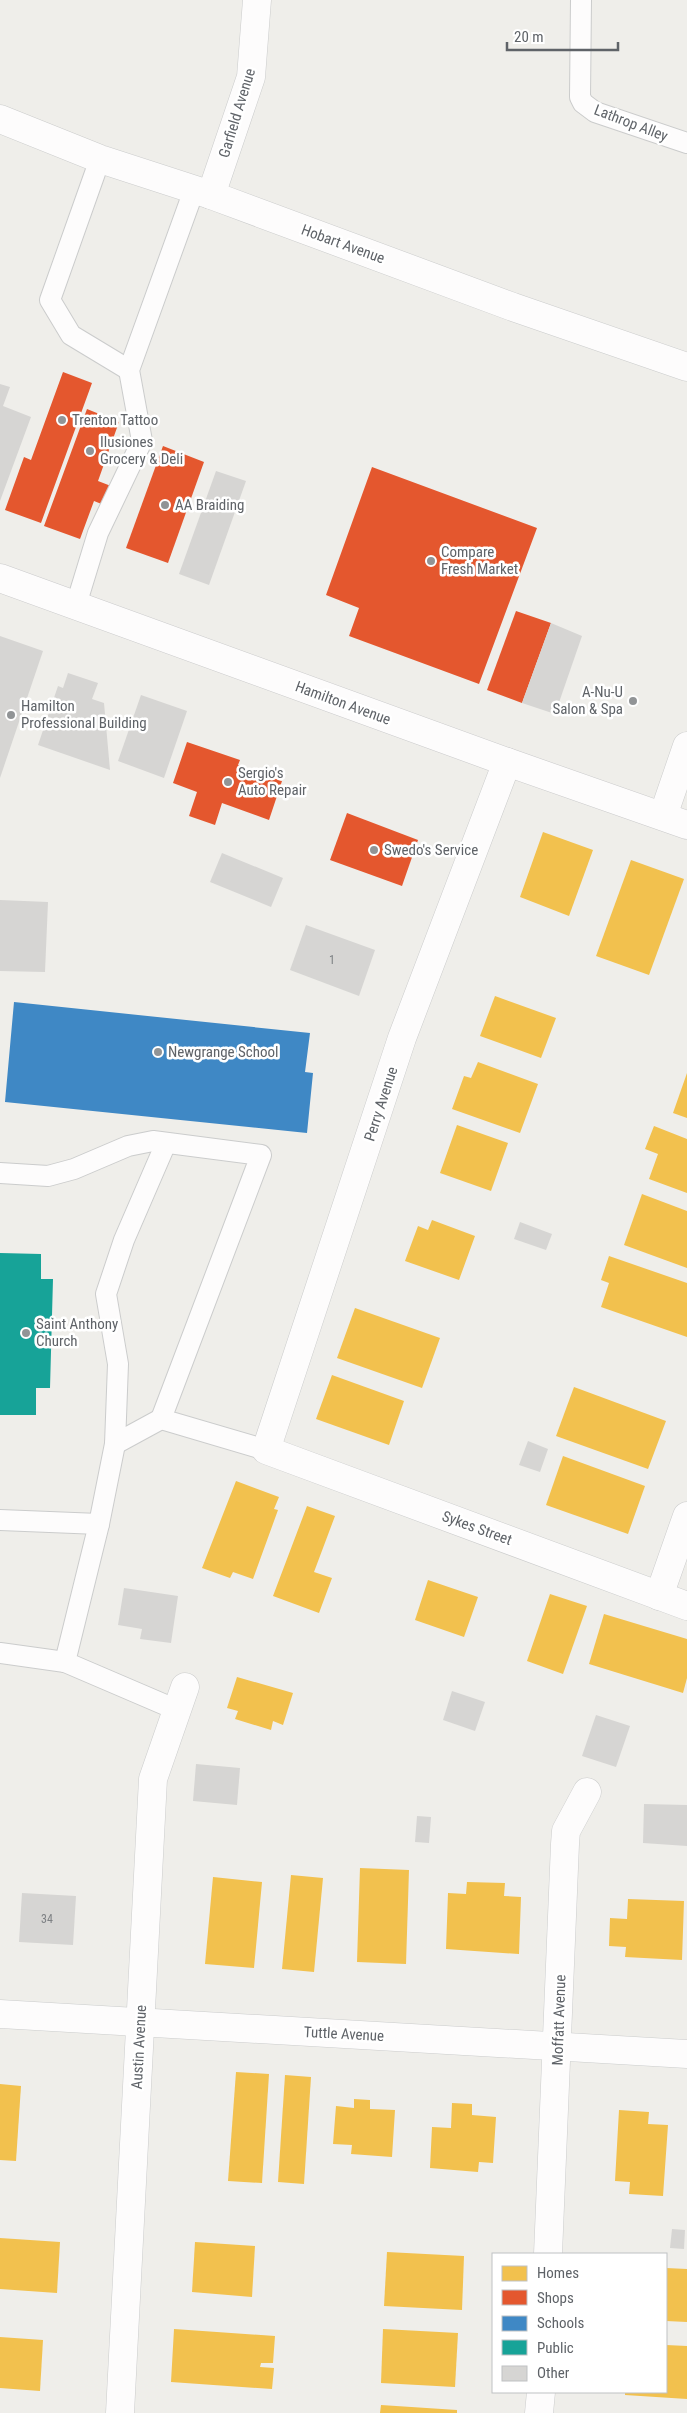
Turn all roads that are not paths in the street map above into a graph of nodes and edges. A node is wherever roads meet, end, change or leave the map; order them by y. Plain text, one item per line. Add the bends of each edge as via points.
1 (257, 0) edge
2 (581, 0) edge
3 (0, 119) edge
4 (687, 144) edge
5 (100, 159) junction
6 (203, 193) junction
7 (687, 367) edge
8 (129, 370) junction
9 (0, 578) edge
10 (76, 605) junction
11 (687, 746) edge
12 (507, 762) junction
13 (675, 820) edge
14 (166, 1143) junction
15 (0, 1174) edge
16 (161, 1419) junction
17 (115, 1444) junction
18 (266, 1450) junction
19 (687, 1516) edge
20 (0, 1520) edge
21 (99, 1524) junction
22 (659, 1596) junction
23 (687, 1606) edge
24 (0, 1653) edge
25 (64, 1662) junction
26 (181, 1698) joint
27 (587, 1792) dead end
28 (0, 2014) edge
29 (141, 2022) junction
30 (558, 2047) junction
31 (687, 2054) edge
32 (548, 2253) edge
33 (541, 2393) edge
34 (120, 2413) edge
35 (539, 2413) edge

1 - 6 street, Garfield Avenue via 251,77
2 - 4 lane, Lathrop Alley via 580,97 583,103 595,112
3 - 5 street, Hobart Avenue
5 - 6 street, Hobart Avenue
5 - 8 lane via 50,300 71,335
6 - 7 street, Hobart Avenue
6 - 8 lane
8 - 10 lane via 142,441 98,533
9 - 10 street, Hamilton Avenue
10 - 12 street, Hamilton Avenue
11 - 13 street
12 - 13 street, Hamilton Avenue
12 - 18 street, Perry Avenue via 402,1038
14 - 15 lane via 153,1141 128,1146 74,1169 48,1176
14 - 16 lane via 261,1155
14 - 17 lane via 124,1240 106,1294 118,1364
16 - 17 lane
16 - 18 lane
17 - 21 lane
18 - 22 street, Sykes Street
19 - 22 street
20 - 21 lane
21 - 25 lane
22 - 23 street, Sykes Street
24 - 25 lane
25 - 26 lane
26 - 29 street, Austin Avenue via 153,1779
27 - 30 street, Moffatt Avenue via 566,1831
28 - 29 street, Tuttle Avenue
29 - 30 street, Tuttle Avenue
29 - 34 street, Austin Avenue
30 - 31 street, Tuttle Avenue
30 - 32 street, Moffatt Avenue
33 - 35 street

